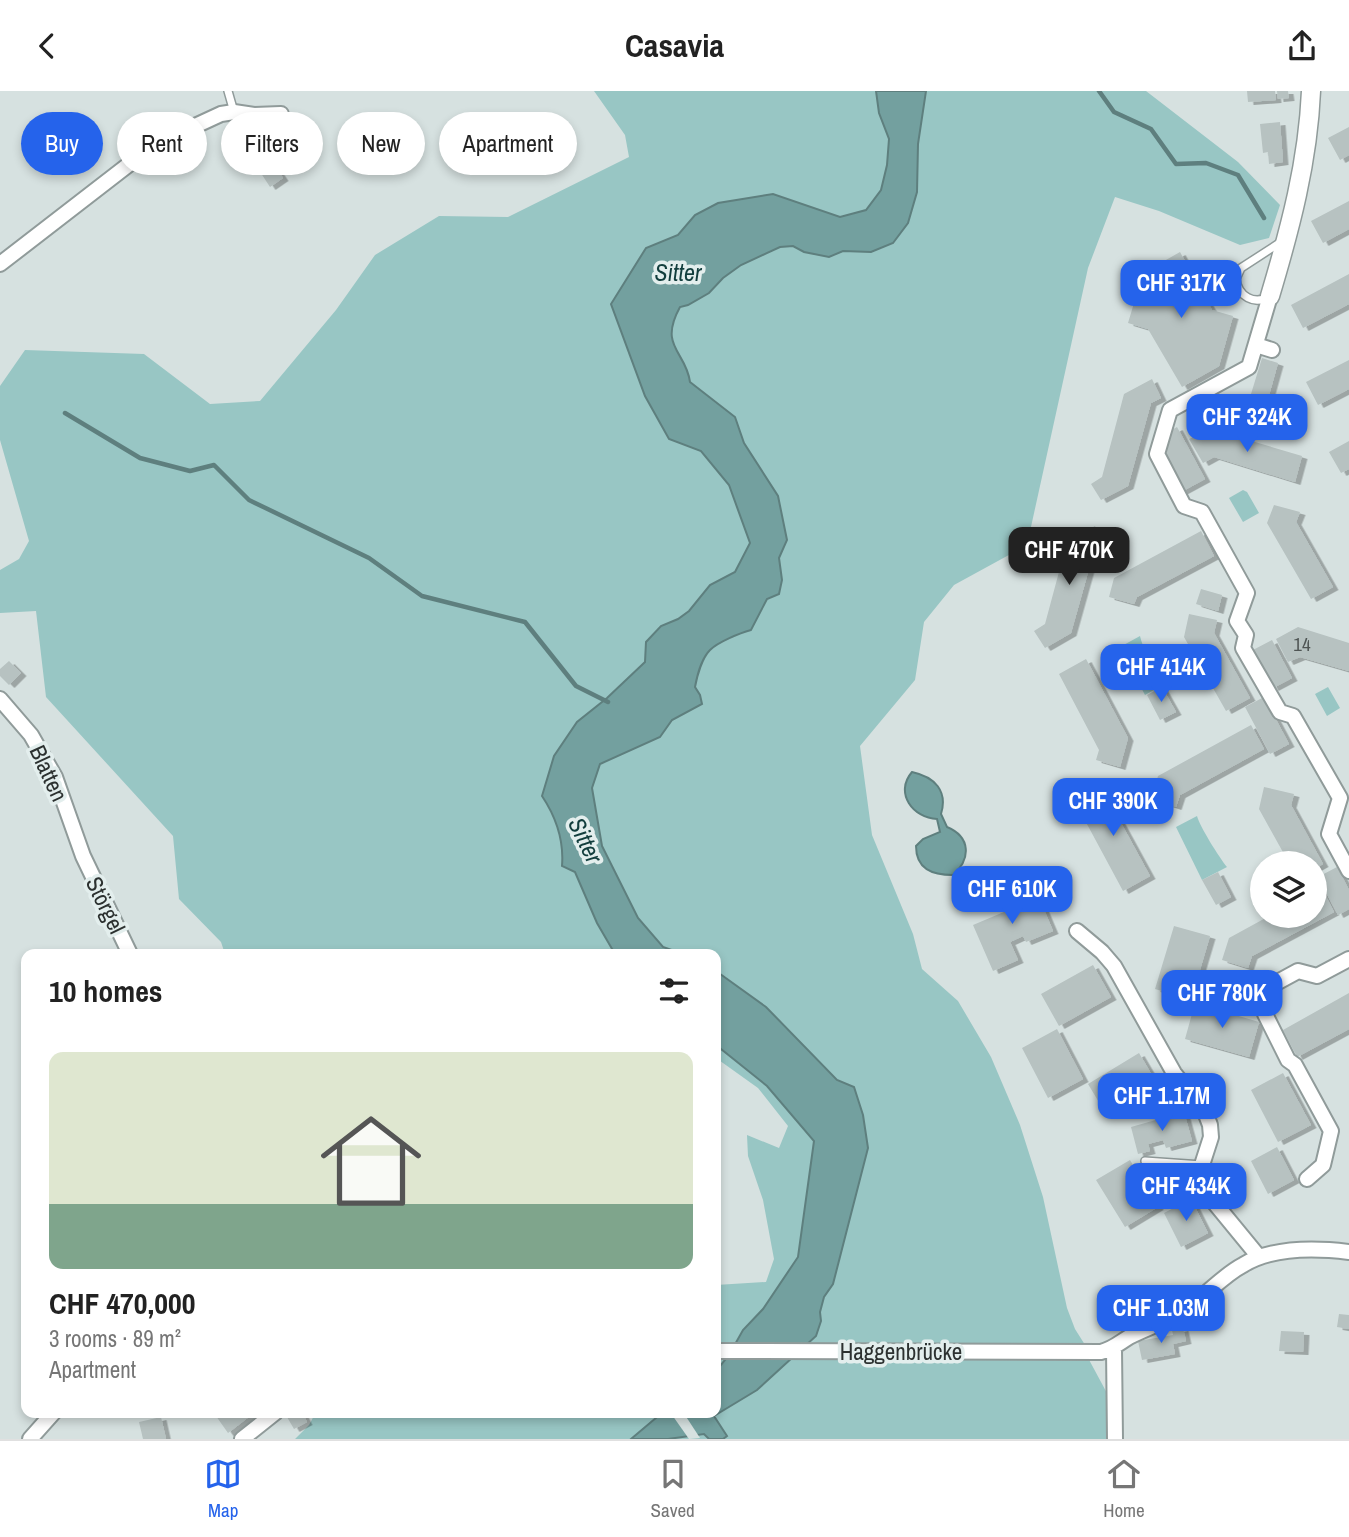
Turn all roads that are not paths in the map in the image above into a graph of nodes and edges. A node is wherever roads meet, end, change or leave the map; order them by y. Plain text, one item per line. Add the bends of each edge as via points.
1 (228, 91) edge
2 (1311, 91) edge
3 (234, 112) edge
4 (221, 114) edge
5 (1287, 238) junction
6 (0, 264) edge
7 (1270, 296) junction
8 (1256, 345) junction
9 (1272, 350) dead end
10 (0, 699) edge
11 (83, 856) joint
12 (1349, 871) edge
13 (1077, 931) dead end
14 (128, 949) edge
15 (1349, 959) edge
16 (1145, 1161) dead end
17 (1202, 1165) junction
18 (1307, 1179) dead end
19 (1349, 1252) edge
20 (1259, 1257) junction
21 (1114, 1349) junction
22 (721, 1351) edge
23 (49, 1418) edge
24 (268, 1418) edge
25 (30, 1439) edge
26 (242, 1439) edge
27 (1115, 1439) edge

1 - 3 lane
2 - 5 street via 1303,164
4 - 6 street via 154,145
5 - 7 street
5 - 7 lane via 1241,268 1236,279 1240,292 1249,299
7 - 8 street
8 - 9 street
8 - 12 street via 1249,367 1170,410 1157,454 1184,506 1202,512 1247,593 1237,621 1246,635 1243,648 1280,712 1293,716 1340,798 1329,834
10 - 11 street, Blatten via 31,735 55,778
11 - 14 street, Störgel
13 - 17 street via 1114,966 1174,1073 1205,1112 1211,1137
15 - 18 street via 1317,976 1298,971 1274,984 1265,1014 1331,1131 1323,1165
16 - 17 lane
17 - 20 street via 1203,1184 1213,1201
19 - 20 street via 1300,1251
20 - 21 street via 1166,1322
21 - 22 street, Haggenbrücke
21 - 27 street
23 - 25 street
24 - 26 street

